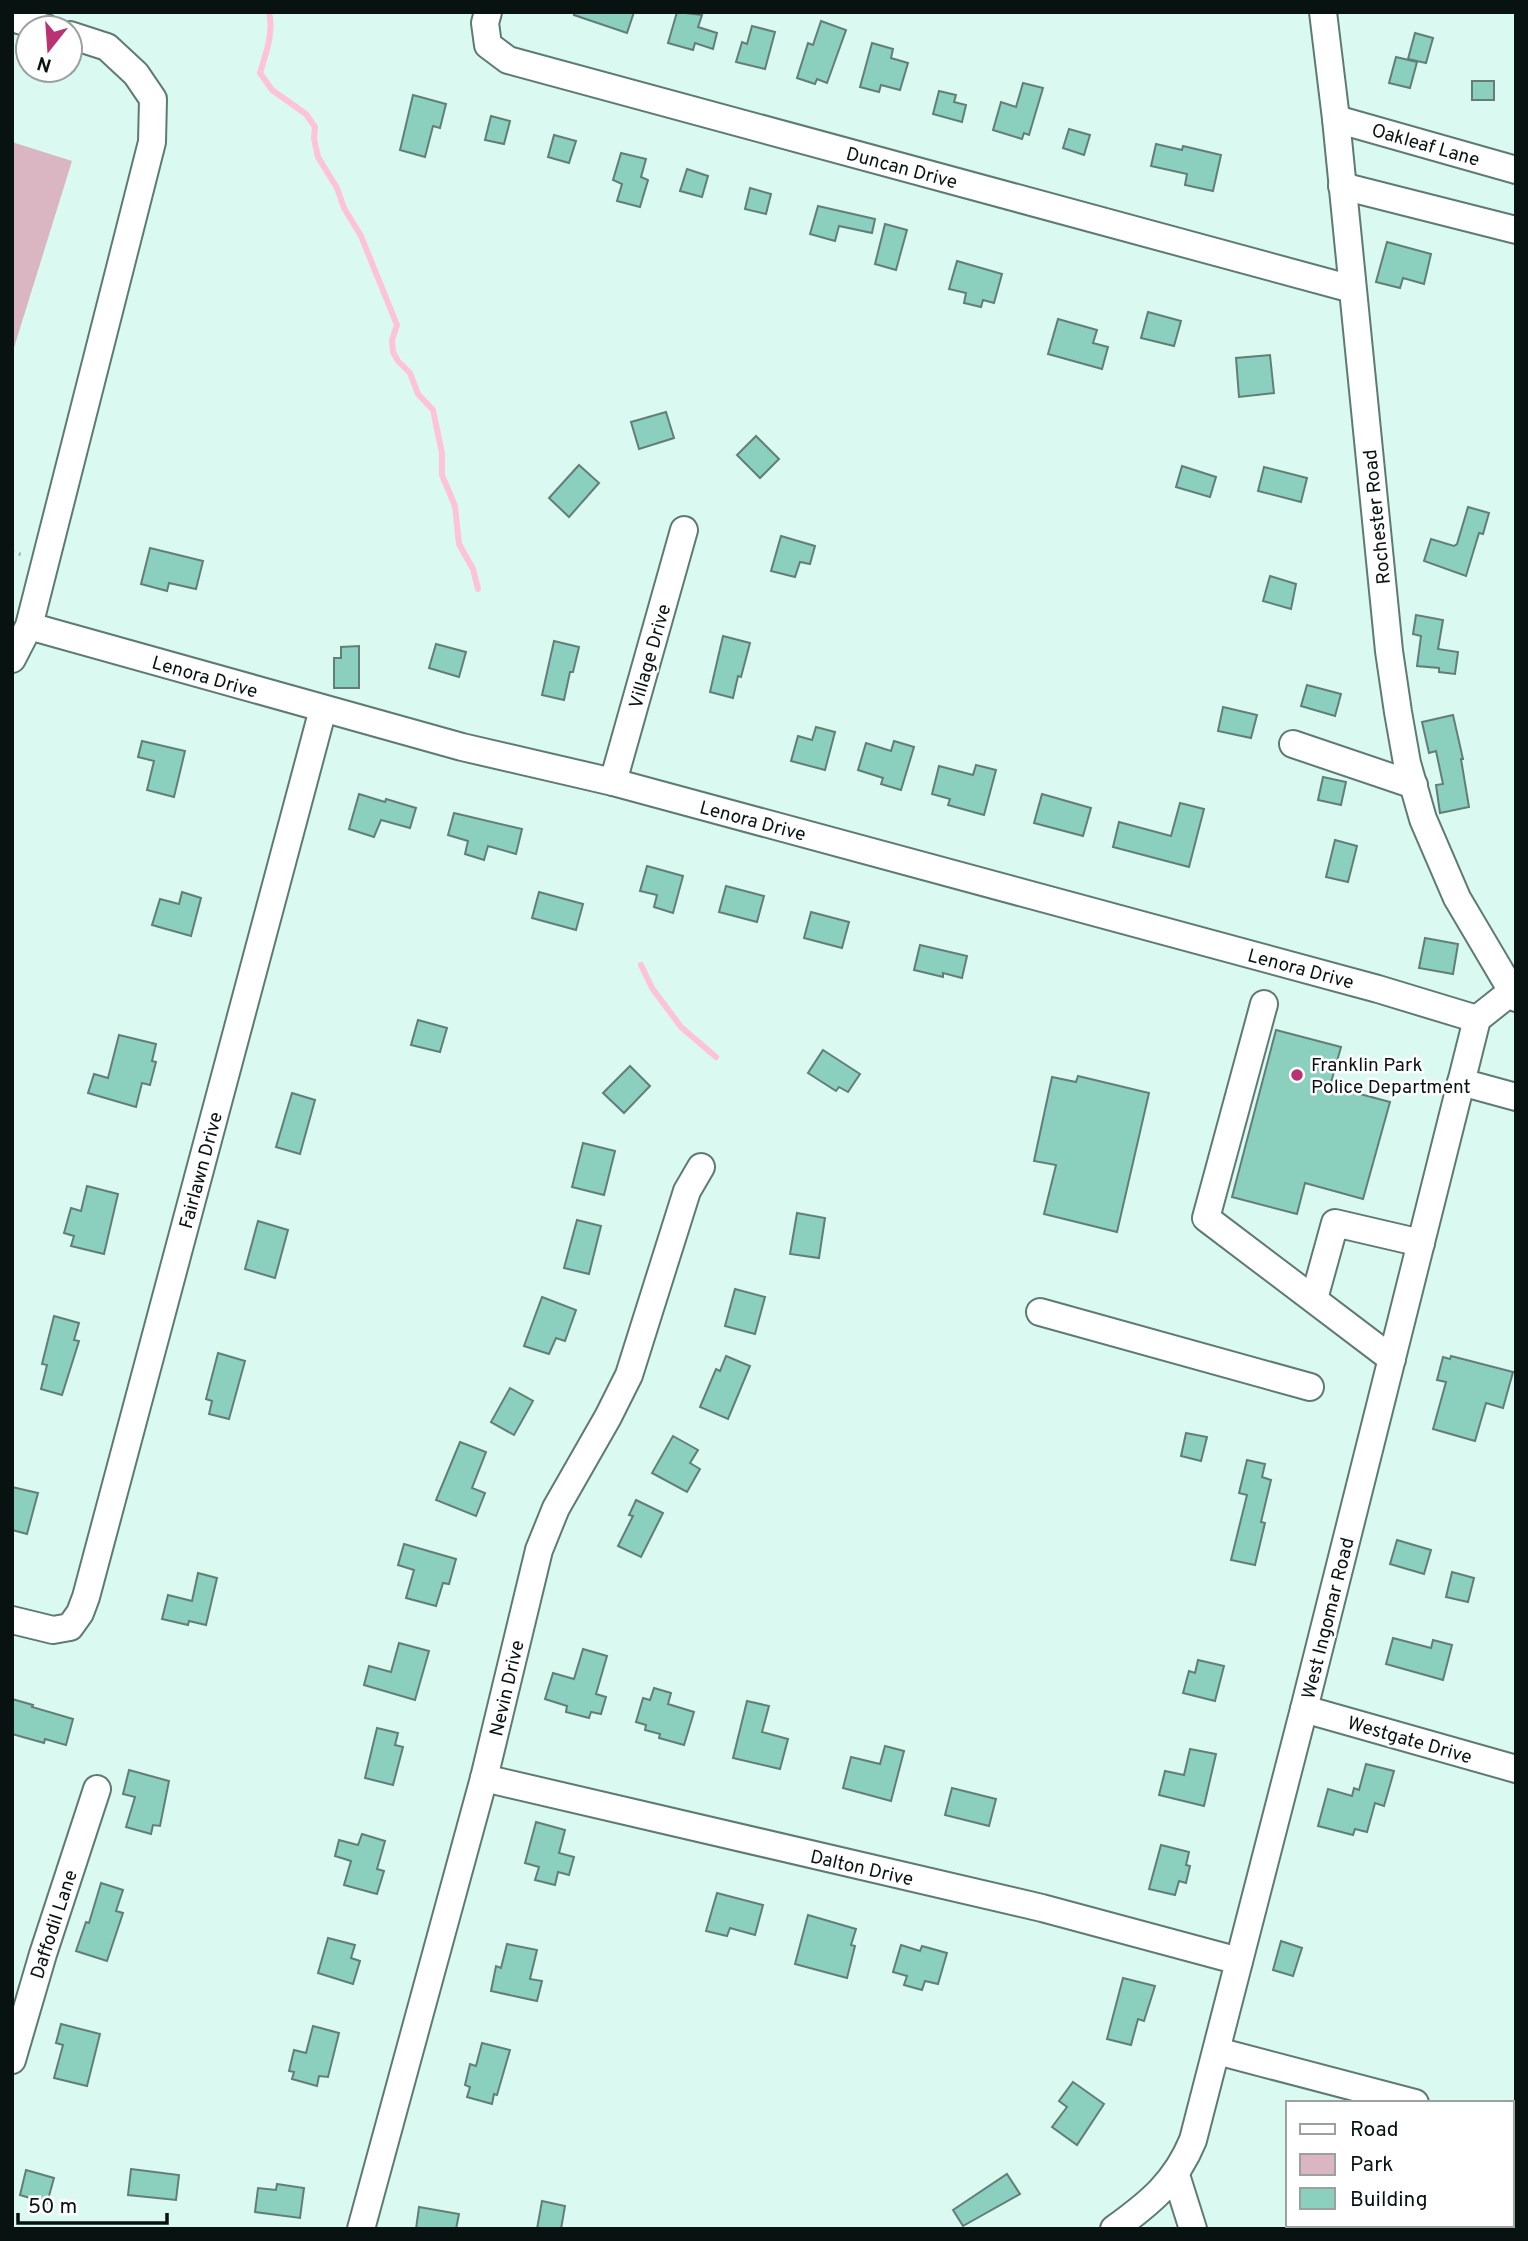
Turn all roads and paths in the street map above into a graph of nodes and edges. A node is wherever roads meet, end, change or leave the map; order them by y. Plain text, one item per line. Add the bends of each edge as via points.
1 (488, 12) edge
2 (1323, 12) edge
3 (84, 40) edge
4 (1336, 118) junction
5 (1516, 170) edge
6 (1342, 186) junction
7 (1516, 230) edge
8 (1352, 289) junction
9 (684, 530) dead end
10 (29, 626) junction
11 (12, 659) edge
12 (323, 709) junction
13 (1293, 744) dead end
14 (613, 782) junction
15 (1414, 785) junction
16 (1513, 995) edge
17 (1264, 1004) dead end
18 (1477, 1019) junction
19 (1461, 1082) junction
20 (1516, 1097) edge
21 (701, 1167) dead end
22 (1421, 1243) junction
23 (1314, 1299) junction
24 (1040, 1312) dead end
25 (1392, 1359) junction
26 (1310, 1387) dead end
27 (12, 1620) edge
28 (1304, 1709) junction
29 (1516, 1769) edge
30 (484, 1778) junction
31 (97, 1789) dead end
32 (1239, 1961) junction
33 (1217, 2050) junction
34 (12, 2060) edge
35 (1408, 2101) edge
36 (1176, 2175) junction
37 (361, 2229) edge
38 (1114, 2229) edge
39 (1193, 2229) edge

1 - 8 street, Duncan Drive via 488,45 508,60
2 - 4 street, Rochester Road
3 - 10 street via 107,47 136,74 153,99 152,142
4 - 5 street, Oakleaf Lane
4 - 6 street, Rochester Road
6 - 7 street
6 - 8 street, Rochester Road
8 - 15 street, Rochester Road via 1390,651
9 - 14 street, Village Drive
10 - 11 street
10 - 12 street, Lenora Drive
12 - 14 street, Lenora Drive
12 - 27 street, Fairlawn Drive via 86,1597 70,1627 53,1630
13 - 15 street
14 - 18 street, Lenora Drive
15 - 16 street, Rochester Road via 1423,819 1457,898
16 - 18 street
17 - 23 street via 1206,1218
18 - 19 street, West Ingomar Road
19 - 20 street
19 - 22 street, West Ingomar Road
21 - 30 street, Nevin Drive via 687,1191 629,1374 556,1508 539,1550
22 - 23 street via 1335,1223
22 - 25 street, West Ingomar Road
23 - 25 street
24 - 26 street
25 - 28 street, West Ingomar Road
28 - 29 street, Westgate Drive
28 - 32 street, West Ingomar Road
30 - 32 street, Dalton Drive via 1042,1908
30 - 37 street, Nevin Drive
31 - 34 street, Daffodil Lane
32 - 33 street, West Ingomar Road
33 - 35 street
33 - 36 street, West Ingomar Road via 1193,2140
36 - 38 street, West Ingomar Road
36 - 39 street

